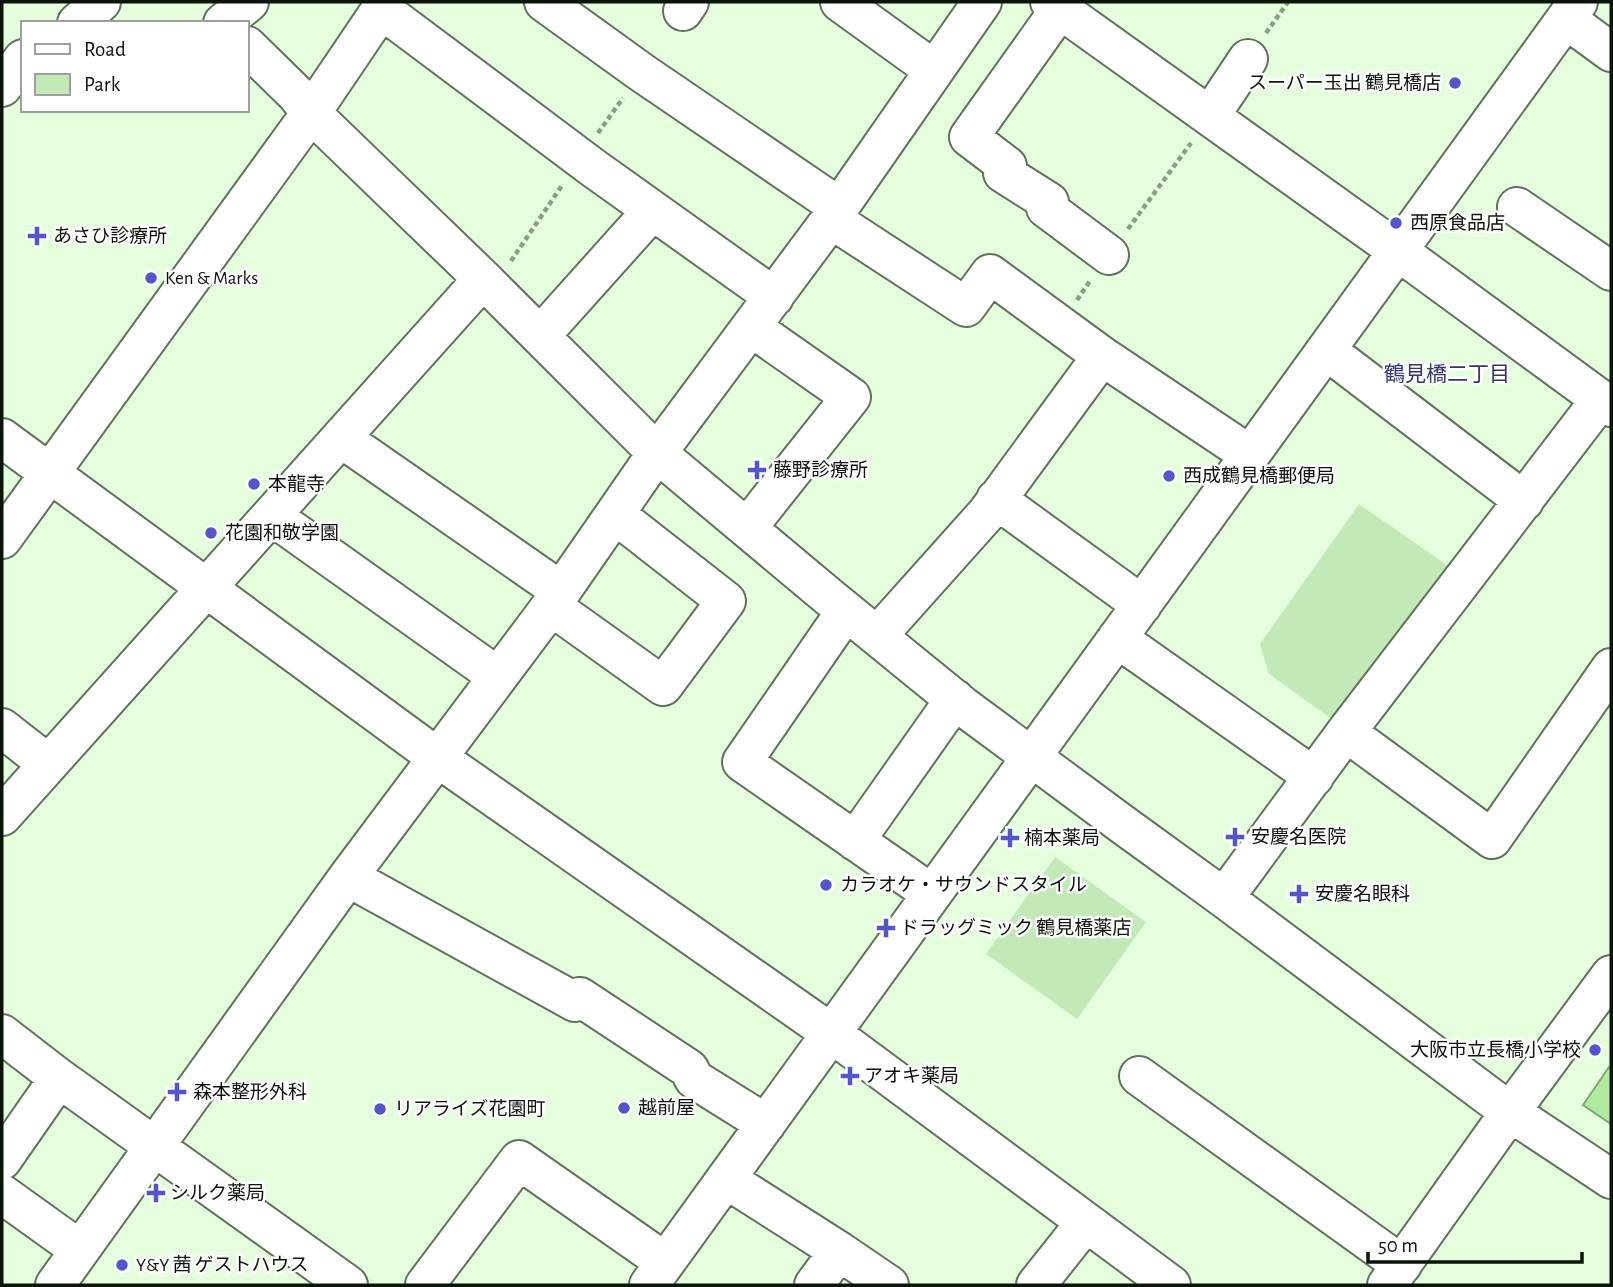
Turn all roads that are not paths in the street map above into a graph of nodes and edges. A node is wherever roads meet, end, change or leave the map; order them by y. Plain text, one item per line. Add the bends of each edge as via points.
1 (66, 2) edge
2 (101, 2) edge
3 (201, 2) edge
4 (249, 2) edge
5 (544, 2) edge
6 (839, 2) edge
7 (982, 2) edge
8 (1055, 5) edge
9 (383, 6) edge
10 (1572, 10) edge
11 (52, 21) edge
12 (79, 21) edge
13 (221, 21) edge
14 (225, 21) edge
15 (248, 47) edge
16 (1611, 52) edge
17 (1248, 59) dead end
18 (21, 62) edge
19 (934, 70) junction
20 (21, 71) edge
21 (2, 87) edge
22 (311, 113) junction
23 (1210, 116) junction
24 (1517, 207) dead end
25 (652, 211) junction
26 (835, 213) junction
27 (1398, 251) junction
28 (1109, 255) road end
29 (1611, 271) edge
30 (483, 279) junction
31 (762, 312) junction
32 (540, 336) junction
33 (1326, 350) junction
34 (1102, 356) junction
35 (1606, 403) edge
36 (2, 438) edge
37 (341, 438) junction
38 (657, 453) junction
39 (1250, 455) junction
40 (48, 472) junction
41 (996, 499) junction
42 (1524, 500) junction
43 (616, 515) junction
44 (272, 516) junction
45 (747, 528) junction
46 (2, 540) edge
47 (206, 590) junction
48 (556, 599) junction
49 (1142, 605) junction
50 (846, 611) junction
51 (877, 636) junction
52 (1117, 638) junction
53 (1611, 668) edge
54 (497, 676) junction
55 (955, 699) junction
56 (2, 728) edge
57 (1346, 732) junction
58 (1031, 757) junction
59 (438, 758) junction
60 (48, 764) junction
61 (1314, 776) junction
62 (2, 816) edge
63 (855, 841) junction
64 (348, 877) junction
65 (932, 894) junction
66 (1224, 898) junction
67 (1611, 975) edge
68 (831, 1033) junction
69 (2, 1034) edge
70 (1139, 1076) dead end
71 (59, 1078) junction
72 (1510, 1112) junction
73 (766, 1124) junction
74 (155, 1146) junction
75 (2, 1160) edge
76 (726, 1179) junction
77 (1611, 1179) edge
78 (2, 1195) edge
79 (1086, 1222) junction
80 (80, 1250) junction
81 (839, 1251) junction
82 (657, 1274) edge
83 (1399, 1277) edge
84 (55, 1285) edge
85 (348, 1285) edge
86 (425, 1285) edge
87 (814, 1285) edge
88 (889, 1285) edge
89 (1037, 1285) edge
90 (1171, 1285) edge

1 - 11 street
2 - 12 street
3 - 13 street
4 - 14 street
5 - 26 street
6 - 19 street
7 - 19 street
8 - 23 street
8 - 28 street via 969,138 1007,166 1003,173 1049,202 1046,208
9 - 22 street
9 - 25 street
10 - 16 street
10 - 27 street
15 - 22 street
17 - 23 street
18 - 21 street
19 - 26 street
20 - 21 street
22 - 30 street
22 - 40 street
23 - 27 street
24 - 29 street
25 - 31 street
25 - 32 street
26 - 31 street
26 - 34 street via 966,307 990,274
27 - 33 street
27 - 35 street
30 - 32 street
30 - 37 street
31 - 38 street
31 - 45 street via 851,397
32 - 38 street
33 - 39 street
33 - 42 street
34 - 39 street
34 - 41 street
35 - 42 street
36 - 40 street
37 - 44 street
37 - 48 street
38 - 43 street
38 - 45 street
39 - 49 street
40 - 46 street
40 - 47 street
41 - 49 street
41 - 51 street
42 - 57 street
43 - 48 street
43 - 48 street via 726,601 663,686
44 - 47 street
44 - 54 street
45 - 50 street
47 - 59 street
47 - 60 street
48 - 54 street
49 - 52 street
50 - 51 street
50 - 63 street via 742,762
51 - 55 street
52 - 58 street
52 - 61 street
53 - 57 street via 1492,839
54 - 59 street
55 - 58 street
55 - 63 street
56 - 60 street
57 - 61 street
58 - 65 street
58 - 66 street
59 - 64 street
59 - 68 street
60 - 62 street
61 - 66 street
63 - 65 street
64 - 73 street via 575,1002 580,997
64 - 74 street
65 - 68 street
66 - 72 street
67 - 72 street
68 - 73 street
68 - 79 street
69 - 71 street
70 - 83 street
71 - 74 street
71 - 75 street
72 - 77 street
72 - 83 street
73 - 76 street
74 - 80 street
74 - 85 street
76 - 81 street
76 - 82 street
78 - 80 street
79 - 89 street
79 - 90 street
80 - 84 street
81 - 87 street
81 - 88 street
82 - 86 street via 519,1160

